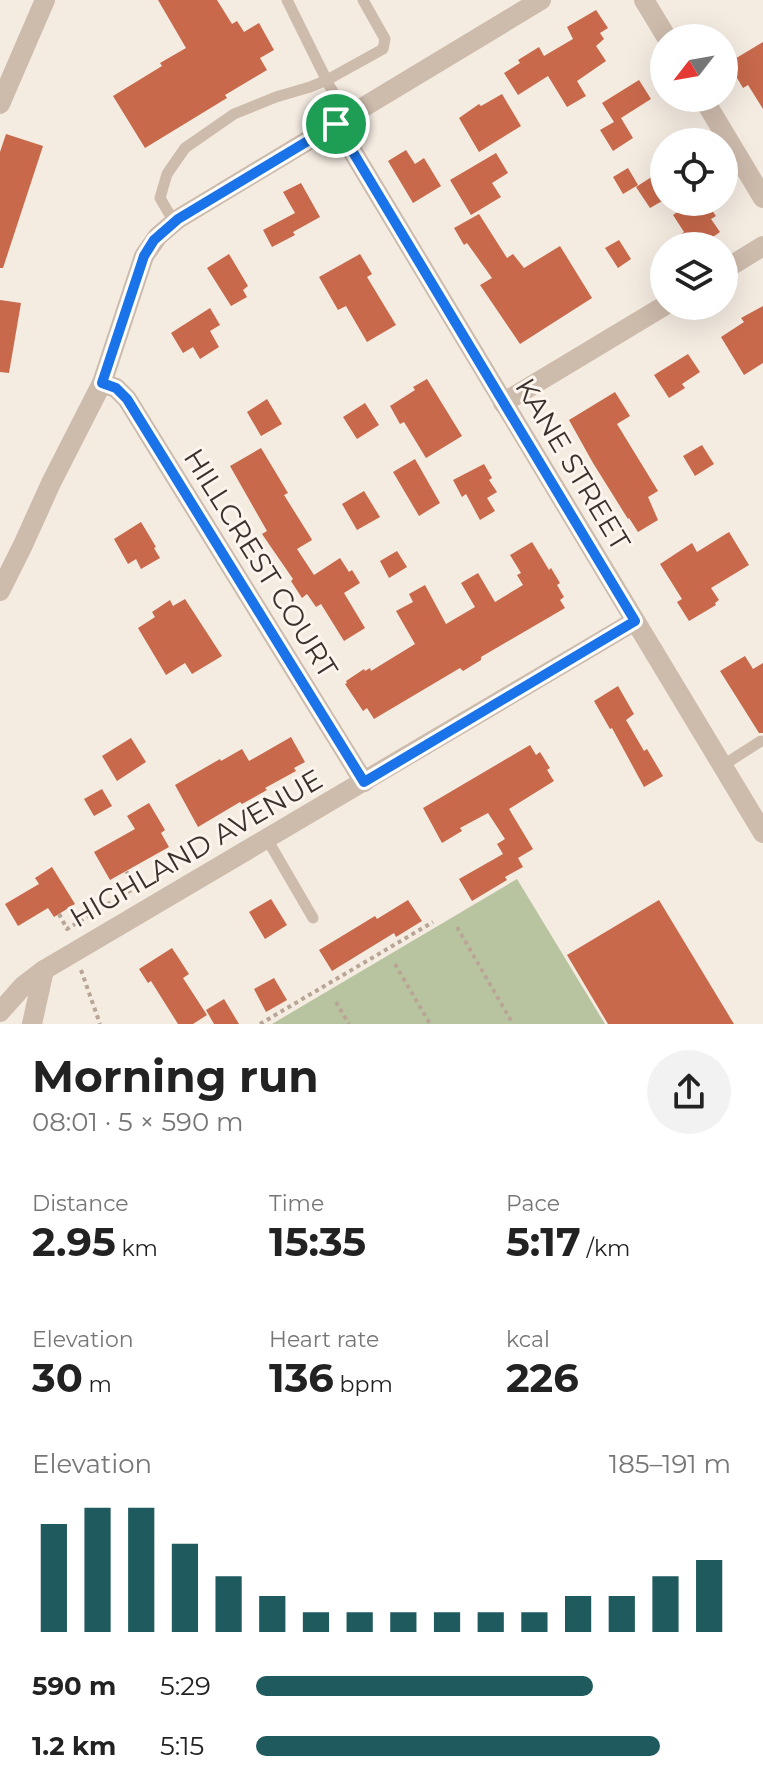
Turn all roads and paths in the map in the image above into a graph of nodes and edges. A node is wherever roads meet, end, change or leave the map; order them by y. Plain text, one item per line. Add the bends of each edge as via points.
1 (45, 0) edge
2 (287, 0) edge
3 (363, 0) edge
4 (541, 0) edge
5 (644, 0) edge
6 (659, 24) edge
7 (327, 80) junction
8 (0, 104) edge
9 (711, 112) edge
10 (342, 120) junction
11 (763, 198) edge
12 (174, 222) junction
13 (763, 246) edge
14 (738, 261) edge
15 (650, 314) edge
16 (102, 383) junction
17 (503, 403) junction
18 (0, 591) edge
19 (635, 621) junction
20 (761, 741) dead end
21 (722, 766) junction
22 (364, 782) junction
23 (763, 833) edge
24 (267, 839) junction
25 (126, 871) dead end
26 (59, 914) dead end
27 (313, 918) dead end
28 (433, 922) dead end
29 (457, 927) dead end
30 (75, 951) junction
31 (395, 964) dead end
32 (44, 970) junction
33 (336, 1002) dead end
34 (0, 1012) edge
35 (32, 1024) edge
36 (100, 1024) edge
37 (260, 1024) edge
38 (349, 1024) edge
39 (430, 1024) edge
40 (513, 1024) edge

1 - 8 street
2 - 7 lane
3 - 7 lane via 385,39 383,49
4 - 10 street
5 - 6 street
7 - 10 lane
7 - 12 lane via 234,114 185,148 167,174 160,198
9 - 11 street
10 - 12 street
10 - 17 street, KANE STREET
12 - 16 street via 144,256
13 - 14 street
15 - 17 street
16 - 18 street
16 - 22 street, HILLCREST COURT via 127,399
17 - 19 street, KANE STREET
19 - 21 street, KANE STREET
19 - 22 street, HIGHLAND AVENUE
20 - 21 lane
21 - 23 street, KANE STREET
22 - 24 street, HIGHLAND AVENUE
24 - 27 lane
24 - 30 street, HIGHLAND AVENUE
25 - 26 path via 136,887 67,929
28 - 37 path
29 - 40 path
30 - 32 street, HIGHLAND AVENUE
30 - 36 path
31 - 39 path
32 - 34 street, HIGHLAND AVENUE
32 - 35 street
33 - 38 path

